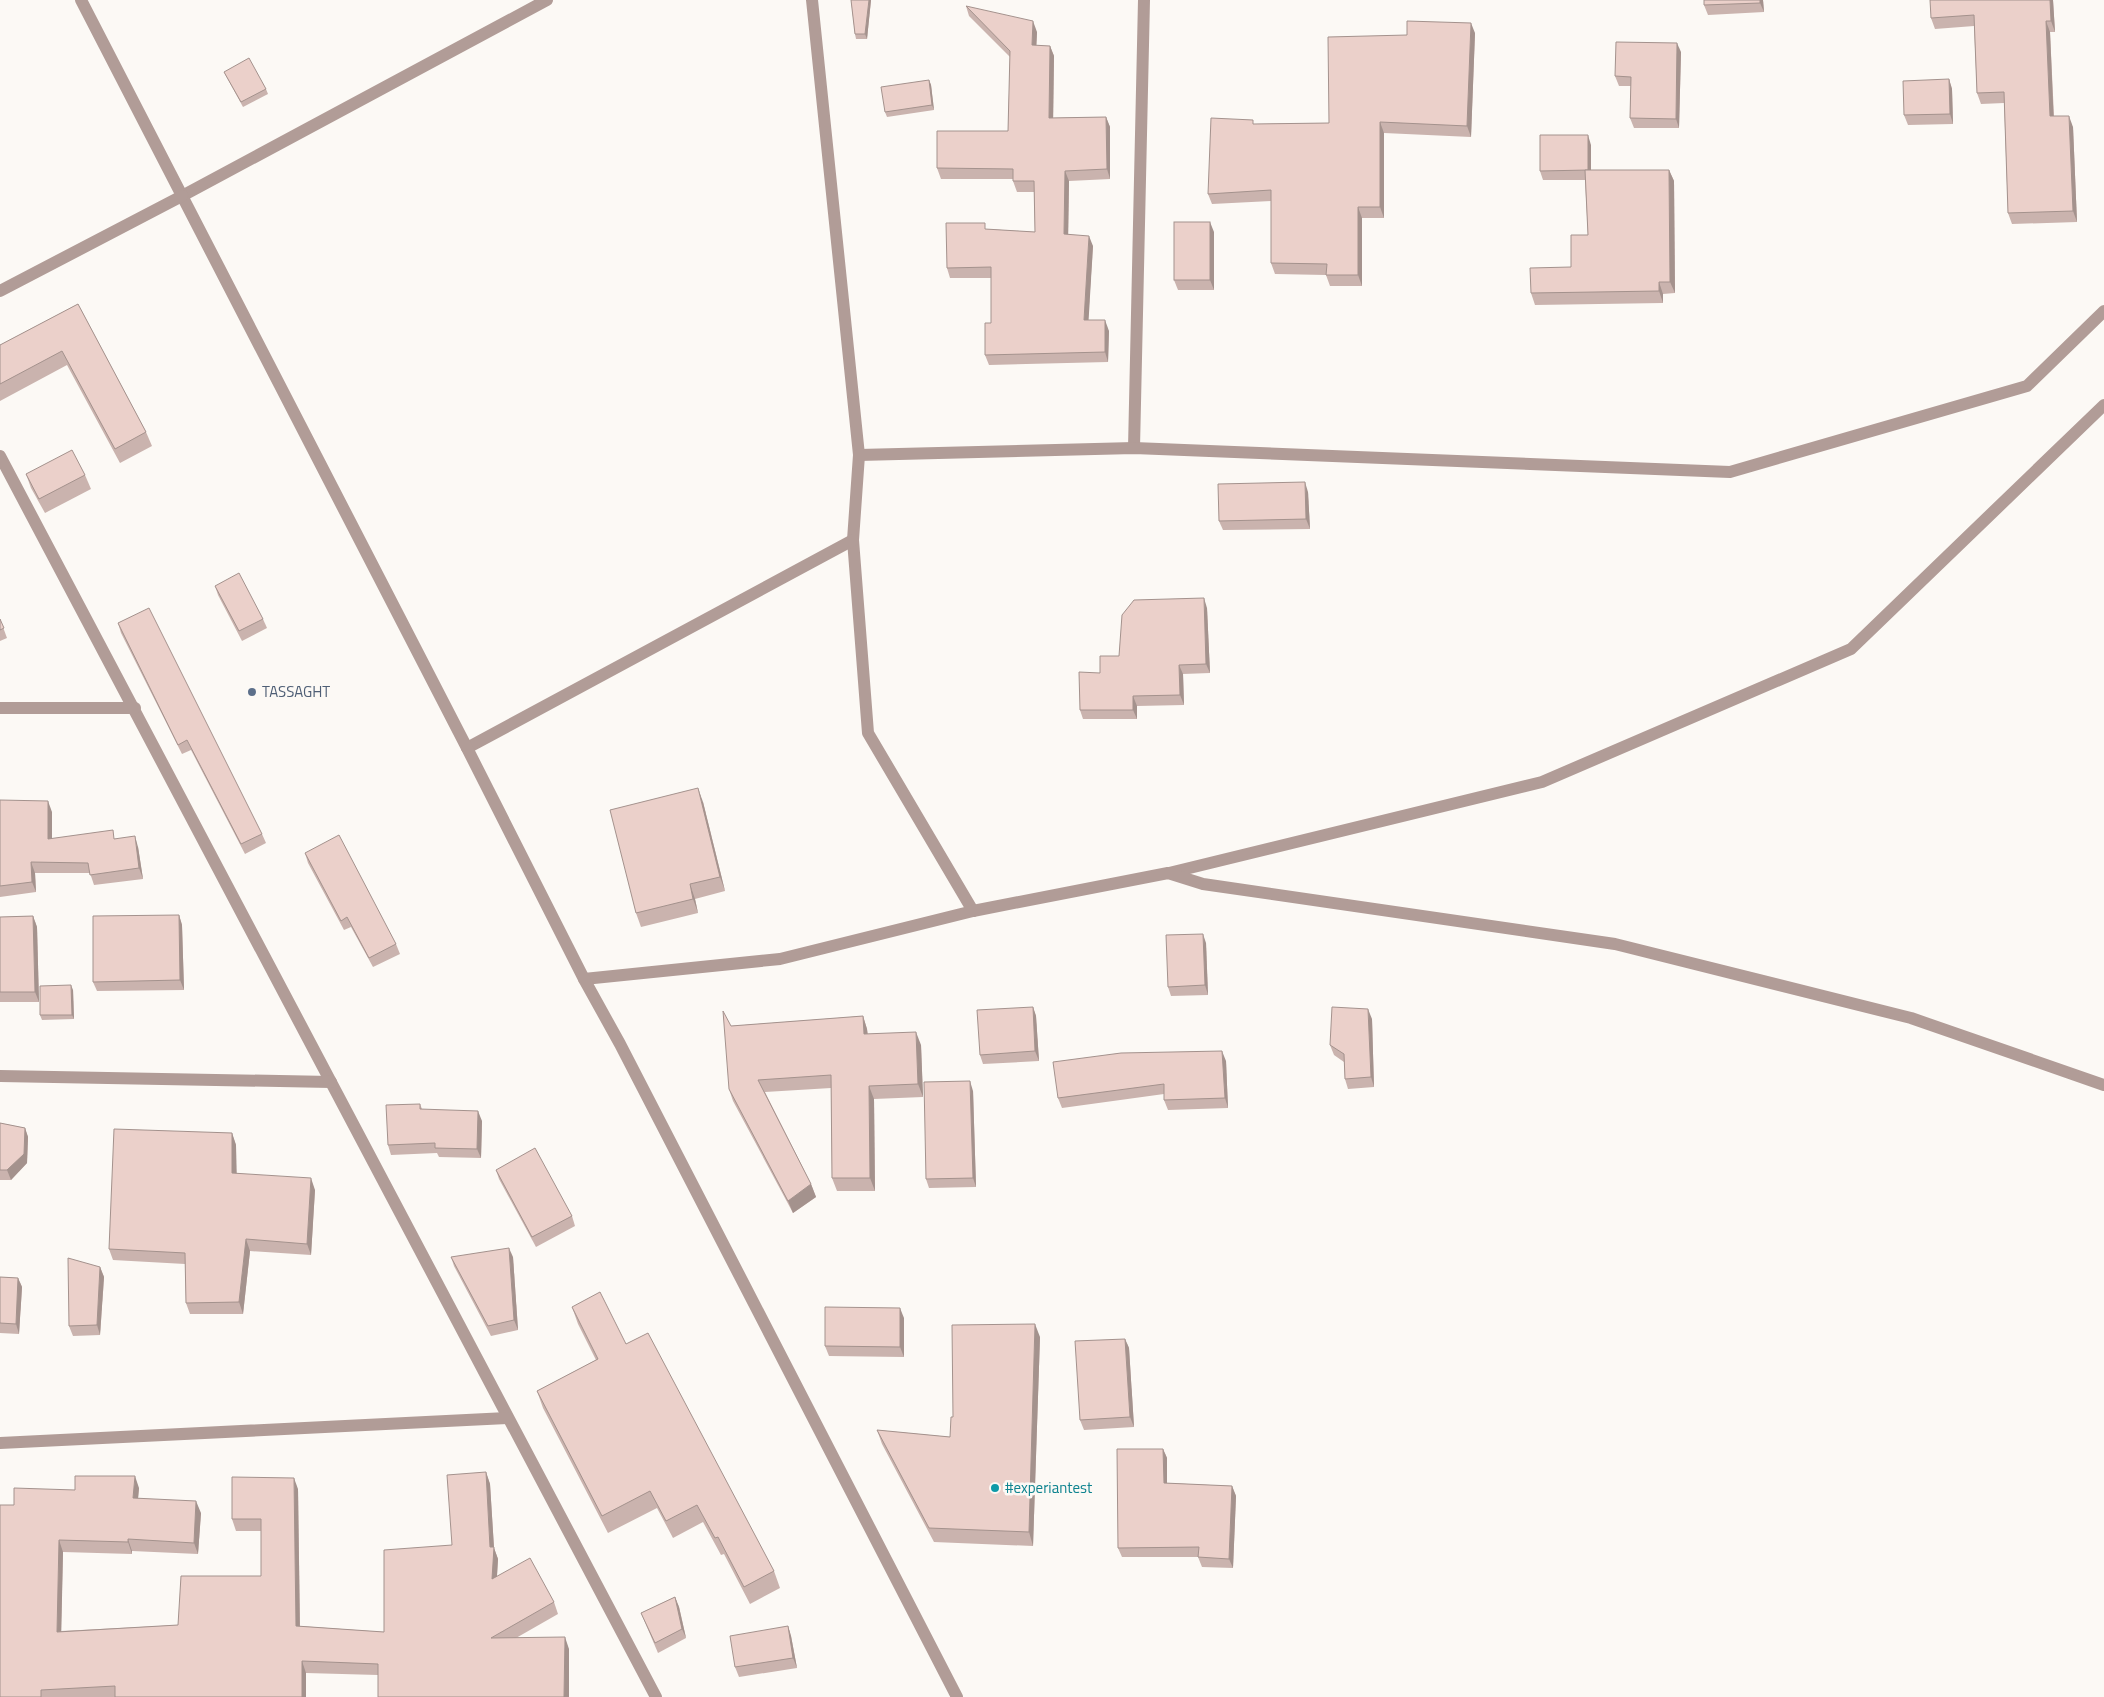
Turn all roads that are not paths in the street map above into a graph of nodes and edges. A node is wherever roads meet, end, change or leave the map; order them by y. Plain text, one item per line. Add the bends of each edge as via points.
1 (81, 0) edge
2 (547, 0) edge
3 (812, 0) edge
4 (1144, 0) edge
5 (182, 196) junction
6 (0, 291) edge
7 (2104, 311) edge
8 (2104, 405) edge
9 (1134, 448) junction
10 (859, 455) junction
11 (0, 456) edge
12 (853, 540) junction
13 (0, 708) edge
14 (135, 708) junction
15 (468, 748) junction
16 (1168, 873) junction
17 (973, 911) junction
18 (584, 979) junction
19 (0, 1076) edge
20 (331, 1082) junction
21 (2104, 1085) edge
22 (507, 1418) junction
23 (0, 1443) edge
24 (656, 1697) edge
25 (957, 1697) edge

1 - 5 street
2 - 5 street
3 - 10 street
4 - 9 street
5 - 6 street
5 - 15 street
7 - 9 street via 2027,386 1730,472
8 - 16 street via 1851,650 1542,782
9 - 10 street
10 - 12 street
11 - 14 street
12 - 15 street
12 - 17 street via 868,733
13 - 14 street
14 - 20 street
15 - 18 street
16 - 17 street
16 - 21 street via 1203,884 1614,944 1911,1018
17 - 18 street via 780,959
18 - 25 street
19 - 20 street
20 - 22 street
22 - 23 street
22 - 24 street

